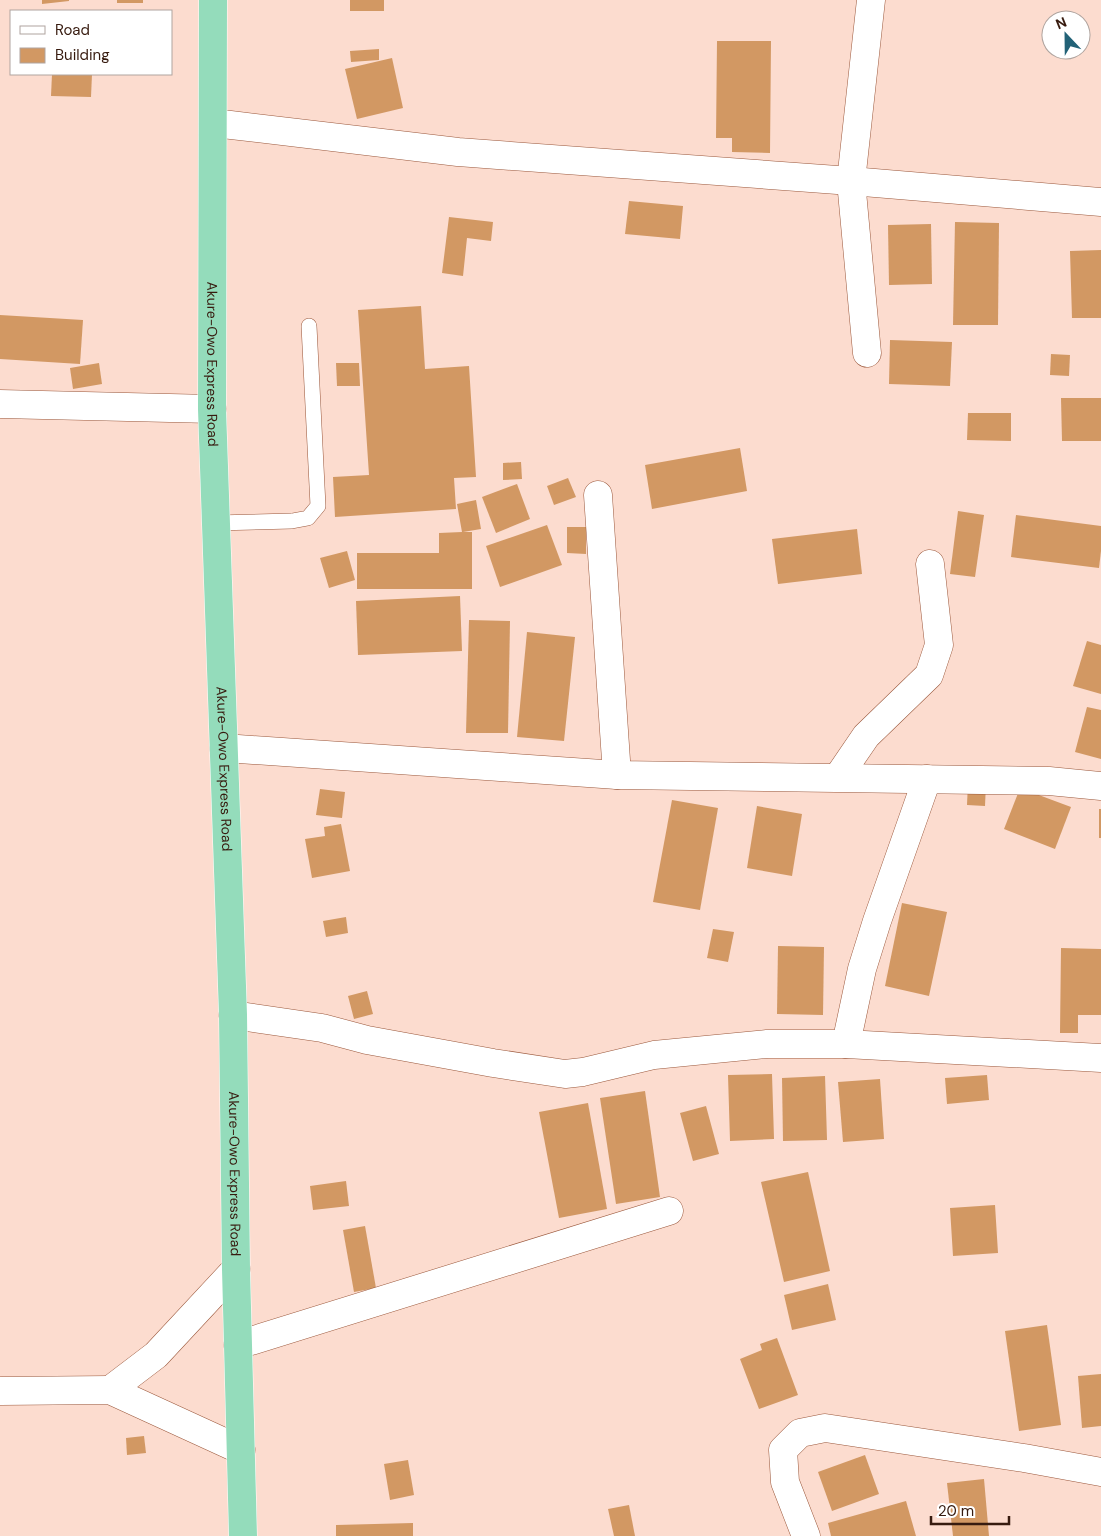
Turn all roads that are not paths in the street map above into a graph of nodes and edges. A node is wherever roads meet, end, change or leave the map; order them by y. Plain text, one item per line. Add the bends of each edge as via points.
1 (213, 0) edge
2 (871, 0) edge
3 (214, 123) junction
4 (851, 181) junction
5 (1098, 205) edge
6 (309, 326) dead end
7 (867, 353) dead end
8 (0, 404) edge
9 (212, 409) junction
10 (598, 495) dead end
11 (215, 523) junction
12 (930, 564) dead end
13 (224, 748) junction
14 (617, 776) junction
15 (838, 778) junction
16 (928, 779) junction
17 (1101, 786) edge
18 (233, 1015) junction
19 (846, 1044) junction
20 (1101, 1058) edge
21 (669, 1212) dead end
22 (236, 1269) junction
23 (238, 1345) junction
24 (110, 1390) junction
25 (0, 1391) edge
26 (241, 1450) junction
27 (1101, 1472) edge
28 (243, 1536) edge
29 (806, 1536) edge

1 - 3 highway, Akure-Owo Express Road
2 - 4 street
3 - 4 street via 458,152
3 - 9 highway, Akure-Owo Express Road
4 - 5 street
4 - 7 street
6 - 11 lane via 318,506 308,518 292,521
8 - 9 street
9 - 11 highway, Akure-Owo Express Road
10 - 14 street
11 - 13 highway, Akure-Owo Express Road
12 - 15 street via 939,645 929,675 866,736
13 - 14 street
13 - 18 highway, Akure-Owo Express Road
14 - 15 street
15 - 16 street
16 - 17 street via 1049,781
16 - 19 street via 862,969
18 - 19 street via 322,1028 493,1064 565,1074 654,1055 767,1044
18 - 22 highway, Akure-Owo Express Road
19 - 20 street
21 - 23 street
22 - 23 highway, Akure-Owo Express Road
22 - 24 street via 156,1355
23 - 26 highway, Akure-Owo Express Road
24 - 25 street
24 - 26 street
26 - 28 highway, Akure-Owo Express Road
27 - 29 street via 826,1428 800,1433 783,1450 785,1482

